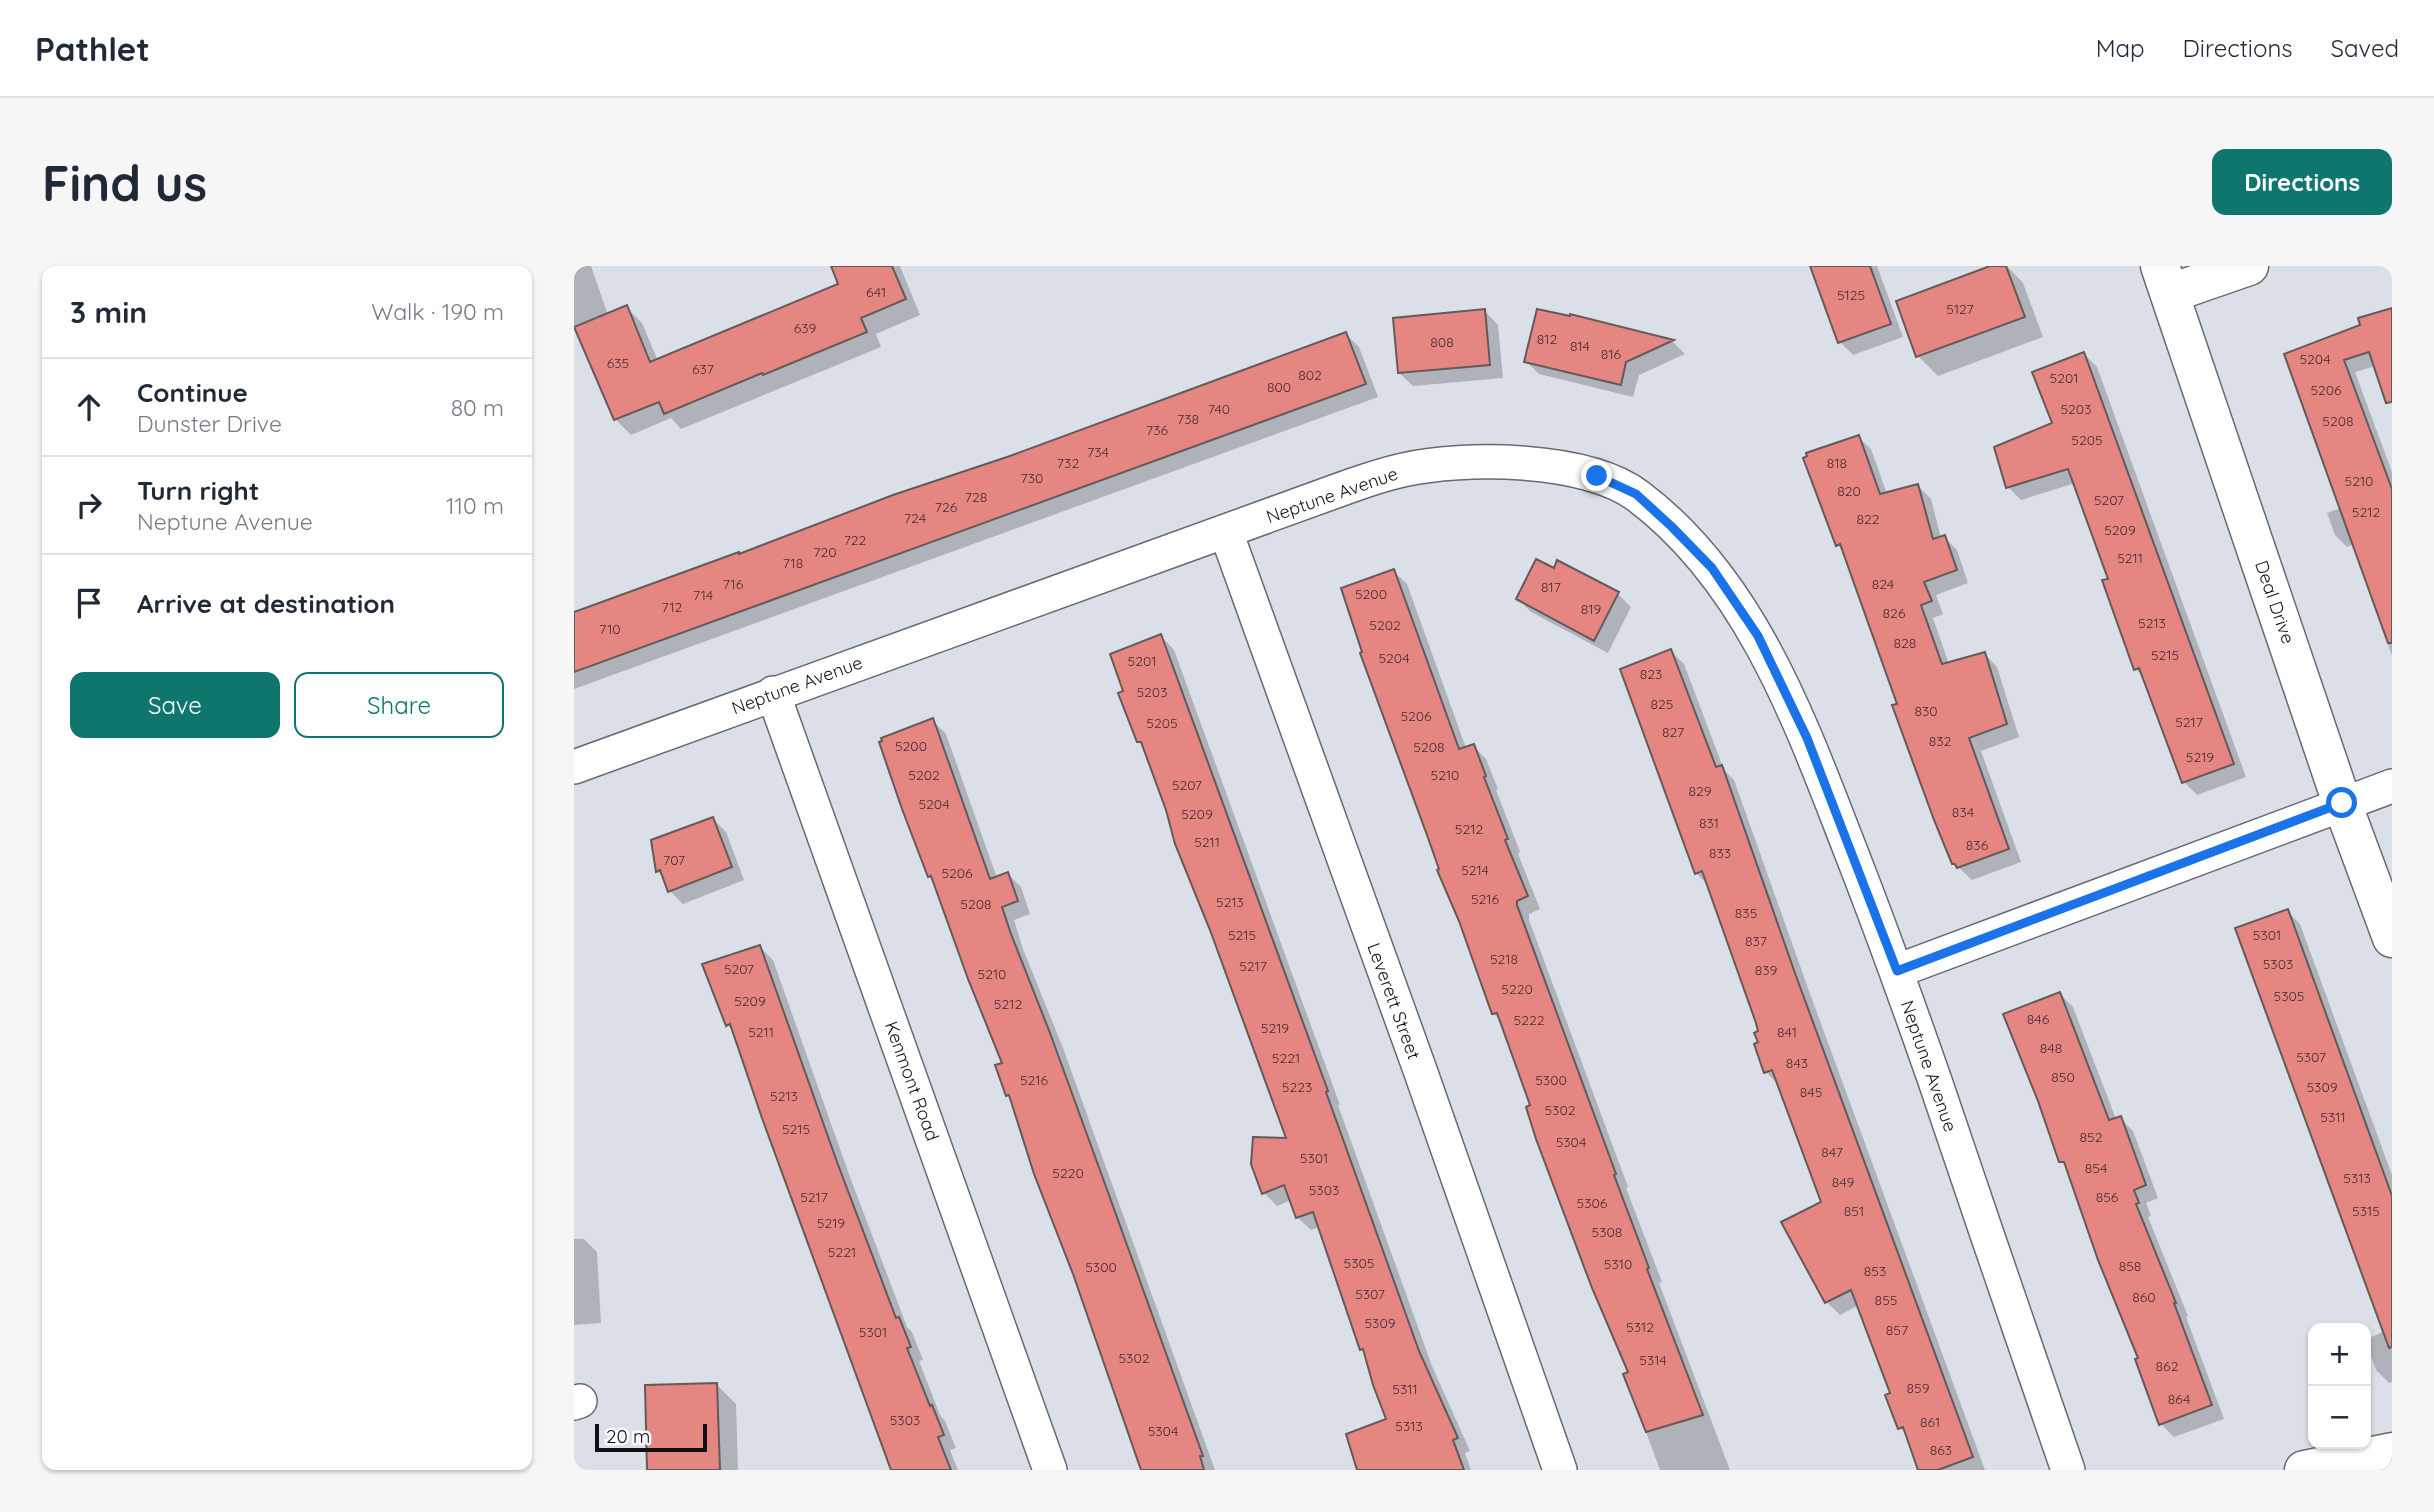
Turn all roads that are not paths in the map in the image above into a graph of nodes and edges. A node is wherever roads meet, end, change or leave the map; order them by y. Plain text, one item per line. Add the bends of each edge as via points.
1 (2249, 266) edge
2 (2165, 280) edge
3 (1226, 532) junction
4 (773, 693) junction
5 (574, 767) edge
6 (2392, 786) edge
7 (2342, 803) junction
8 (2392, 938) edge
9 (1897, 971) junction
10 (2392, 1452) edge
11 (1050, 1470) edge
12 (1560, 1470) edge
13 (2068, 1470) edge
14 (2304, 1470) edge

1 - 2 street
2 - 7 street, Deal Drive
3 - 4 street, Neptune Avenue
3 - 9 street, Neptune Avenue via 1350,486 1447,463 1559,467 1597,476 1636,494 1712,568 1758,636 1807,738
3 - 12 street, Leverett Street
4 - 5 street, Neptune Avenue
4 - 11 street, Kenmont Road
6 - 7 street
7 - 8 street, Deal Drive
7 - 9 street
9 - 13 street, Neptune Avenue
10 - 14 street

